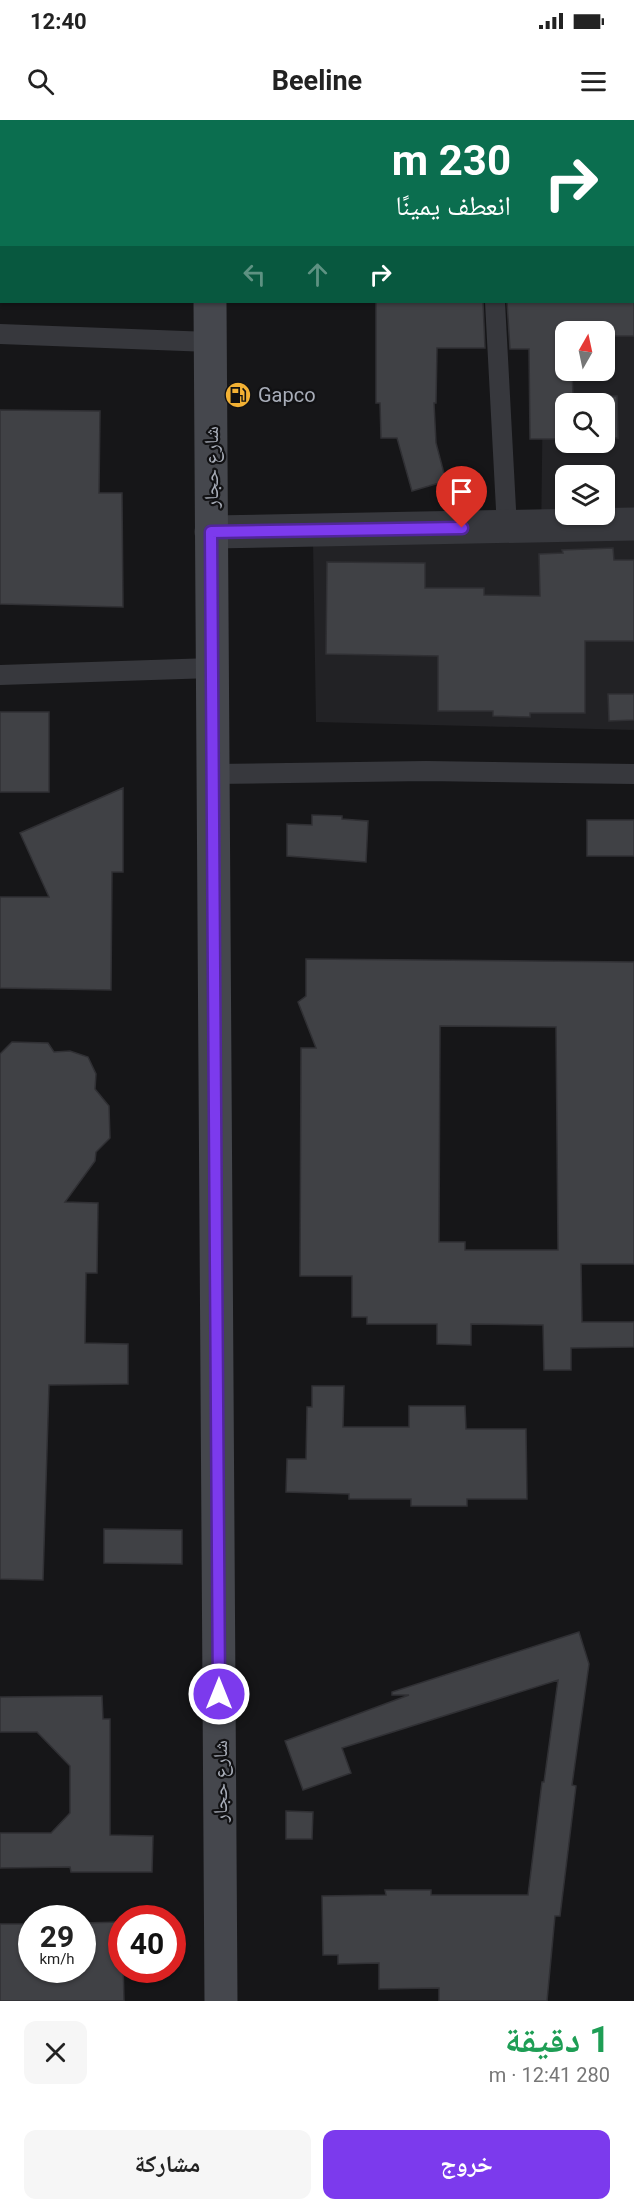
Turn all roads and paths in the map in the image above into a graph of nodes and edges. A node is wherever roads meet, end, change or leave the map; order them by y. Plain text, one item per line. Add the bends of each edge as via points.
1 (210, 303) edge
2 (495, 303) edge
3 (0, 334) edge
4 (210, 342) junction
5 (634, 524) edge
6 (507, 528) junction
7 (211, 532) junction
8 (212, 668) junction
9 (0, 675) edge
10 (214, 774) junction
11 (634, 774) edge
12 (221, 2001) edge

1 - 4 street, شارع حجار
2 - 6 lane
3 - 4 lane
4 - 7 street, شارع حجار
5 - 6 street
6 - 7 street
7 - 8 street, شارع حجار
8 - 9 lane
8 - 10 street, شارع حجار
10 - 11 lane
10 - 12 street, شارع حجار

